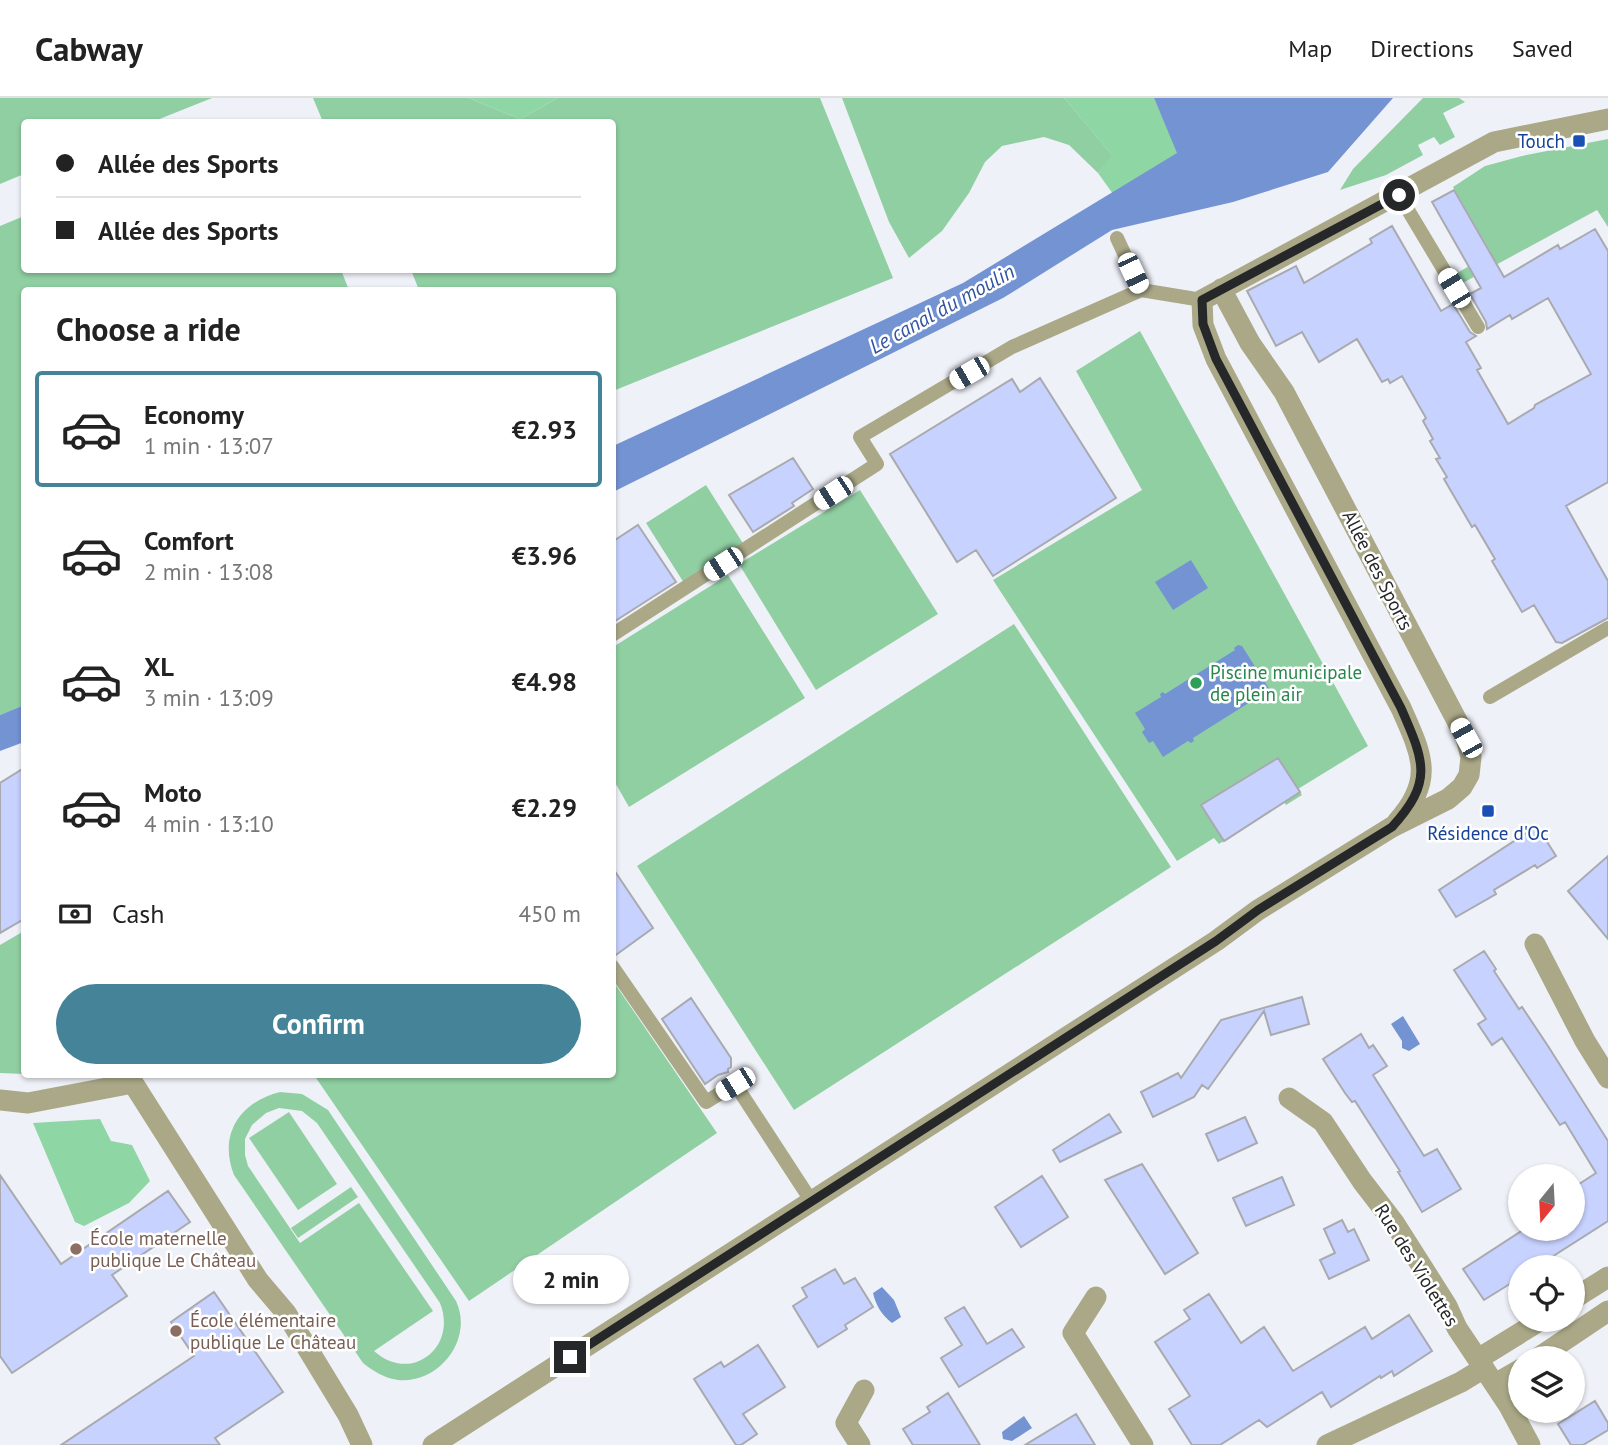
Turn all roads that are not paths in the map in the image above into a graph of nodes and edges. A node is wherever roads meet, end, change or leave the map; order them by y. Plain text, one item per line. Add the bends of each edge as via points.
1 (1608, 119) edge
2 (1399, 195) junction
3 (1117, 238) dead end
4 (1222, 289) junction
5 (1141, 290) junction
6 (1202, 300) junction
7 (1478, 327) dead end
8 (1608, 628) edge
9 (616, 632) edge
10 (1490, 697) dead end
11 (1392, 827) junction
12 (1535, 944) dead end
13 (616, 971) edge
14 (1608, 1078) edge
15 (1289, 1098) dead end
16 (0, 1100) edge
17 (813, 1202) junction
18 (1608, 1277) edge
19 (1585, 1291) edge
20 (1096, 1297) dead end
21 (1608, 1311) edge
22 (1528, 1332) edge
23 (1556, 1346) edge
24 (1508, 1369) edge
25 (1486, 1370) junction
26 (864, 1390) dead end
27 (362, 1445) edge
28 (433, 1445) edge
29 (860, 1445) edge
30 (1143, 1445) edge
31 (1327, 1445) edge
32 (1530, 1445) edge

1 - 2 street via 1494,142
2 - 4 street
2 - 7 lane
3 - 5 lane
4 - 6 street
4 - 11 street, Allée des Sports via 1250,344 1284,392 1466,738 1471,757 1462,787
5 - 6 lane
5 - 9 lane via 1012,347 860,437 877,464
6 - 11 street, Allée des Sports via 1203,324 1216,359 1419,749 1420,782 1415,799
8 - 10 lane
11 - 17 street, Allée des Sports
12 - 14 street
13 - 17 lane via 706,1102 735,1084
15 - 25 street, Rue des Violettes via 1323,1122 1395,1224
16 - 27 street via 28,1103 133,1083 258,1280 286,1313
17 - 28 street, Allée des Sports
18 - 19 street
20 - 30 street via 1073,1333
21 - 23 street
22 - 25 street
24 - 25 street
25 - 31 street
25 - 32 street, Rue des Violettes
26 - 29 street via 846,1423

